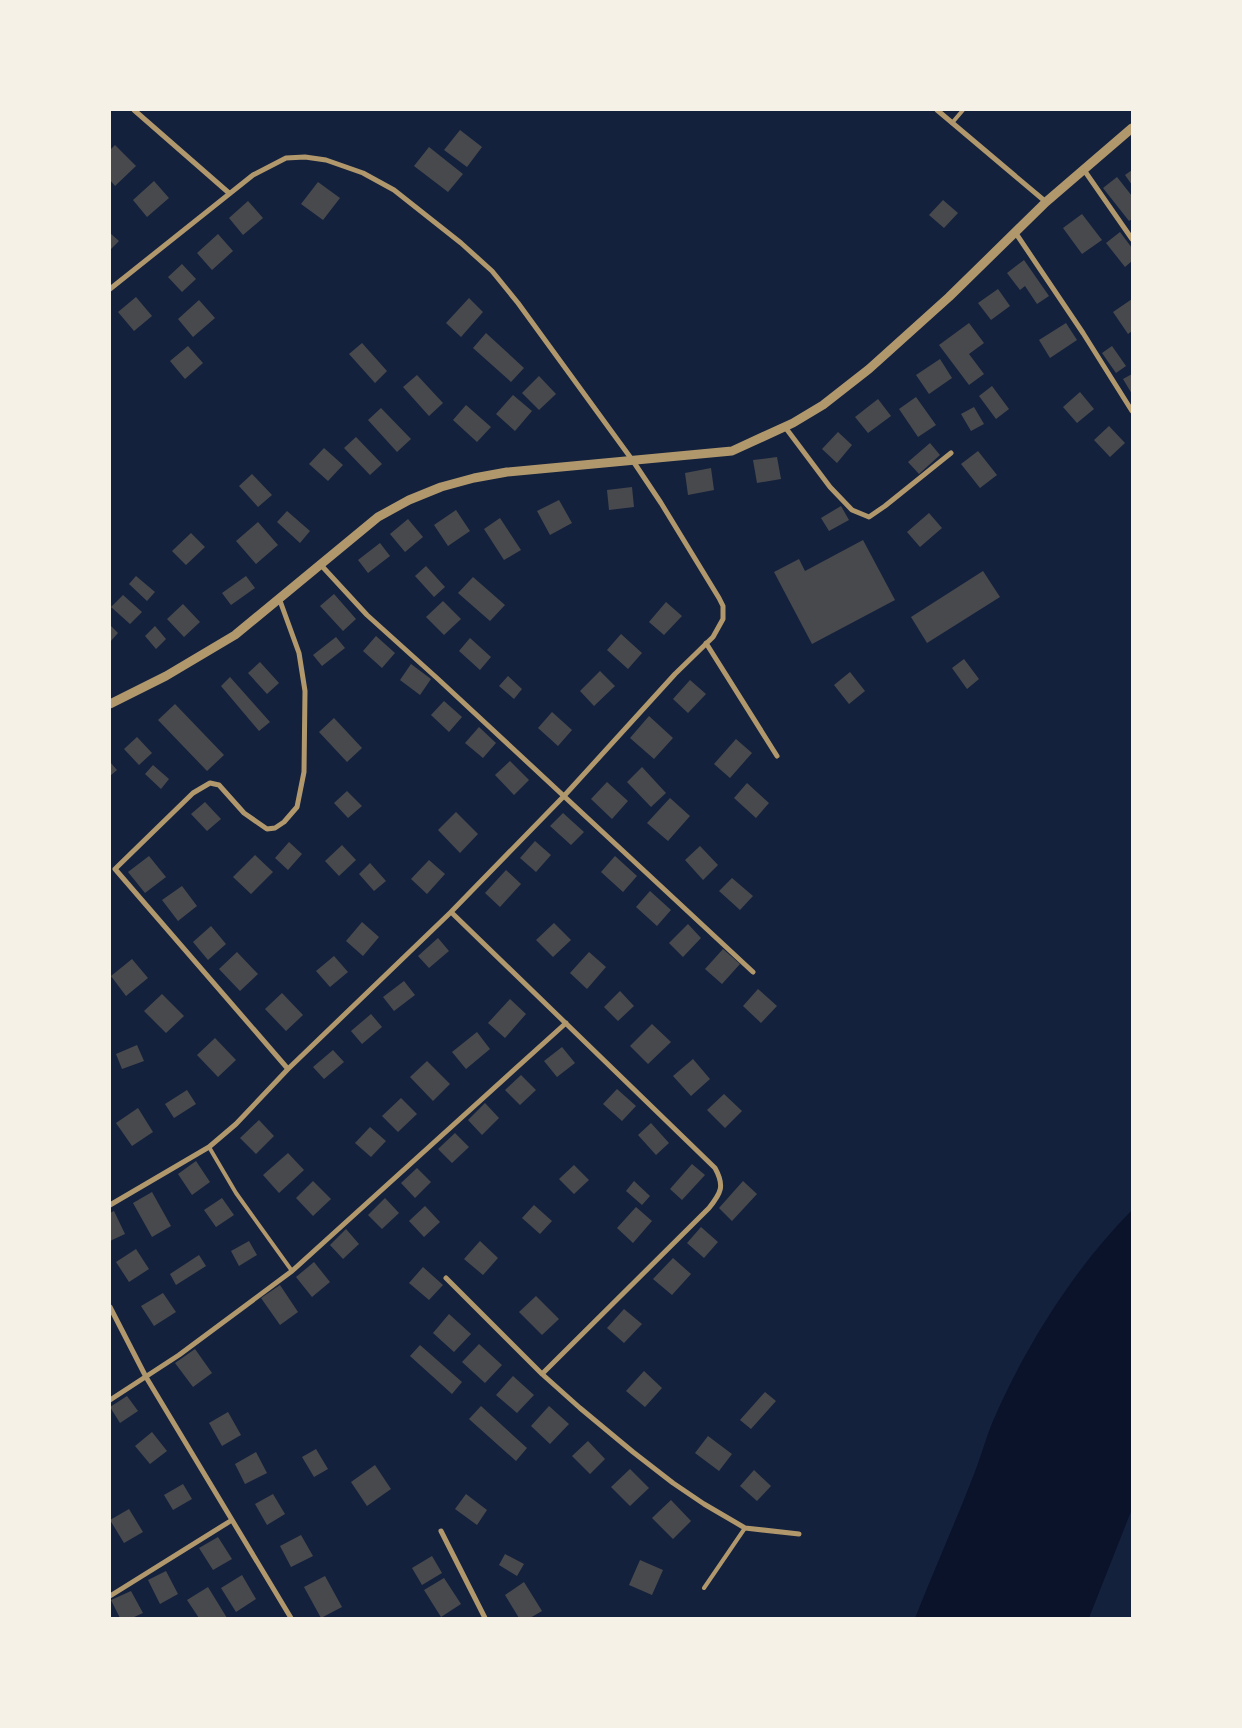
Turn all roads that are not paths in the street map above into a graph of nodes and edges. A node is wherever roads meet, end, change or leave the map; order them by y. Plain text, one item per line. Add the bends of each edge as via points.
1 (134, 110) edge
2 (938, 110) edge
3 (963, 110) edge
4 (952, 123) junction
5 (1132, 128) edge
6 (1084, 170) junction
7 (229, 193) junction
8 (1046, 202) junction
9 (1015, 232) junction
10 (1132, 238) edge
11 (110, 289) edge
12 (1132, 411) edge
13 (785, 427) junction
14 (951, 454) dead end
15 (633, 461) junction
16 (319, 564) junction
17 (279, 598) junction
18 (706, 643) junction
19 (110, 704) edge
20 (778, 756) dead end
21 (564, 796) junction
22 (452, 912) junction
23 (753, 972) dead end
24 (566, 1023) junction
25 (288, 1069) junction
26 (209, 1147) junction
27 (110, 1205) edge
28 (292, 1270) junction
29 (446, 1278) dead end
30 (110, 1306) edge
31 (542, 1374) junction
32 (146, 1377) junction
33 (110, 1400) edge
34 (232, 1520) junction
35 (745, 1528) junction
36 (441, 1531) dead end
37 (799, 1534) dead end
38 (704, 1588) dead end
39 (110, 1596) edge
40 (291, 1618) edge
41 (485, 1618) edge

1 - 7 street
2 - 4 street
3 - 4 lane
4 - 8 street
5 - 6 street
6 - 8 street
6 - 10 street
7 - 11 street
7 - 15 street via 253,174 286,158 305,156 363,173 394,190 492,271
8 - 9 street
9 - 12 street
9 - 13 street via 869,369 823,405
13 - 14 street via 830,487 852,510 869,516
13 - 15 street via 732,451
15 - 16 street via 507,472 441,487 378,516
15 - 18 street via 723,606 723,619
16 - 17 street
16 - 21 street via 367,615
17 - 19 street via 235,635 166,676
17 - 25 street via 299,653 305,691 304,772 297,807 284,822 267,829 244,813 219,786 210,783 193,793 115,869
18 - 20 street
18 - 21 street
21 - 22 street
21 - 23 street
22 - 24 street
22 - 25 street
24 - 28 street
24 - 31 street via 715,1168 722,1184 718,1196 708,1208
25 - 26 street via 236,1124
26 - 27 street
26 - 28 lane via 236,1193
28 - 32 street
29 - 31 street
30 - 32 street
31 - 35 street via 646,1462 704,1504
32 - 33 street
32 - 34 street
34 - 39 street
34 - 40 street
35 - 37 street
35 - 38 lane
36 - 41 street

